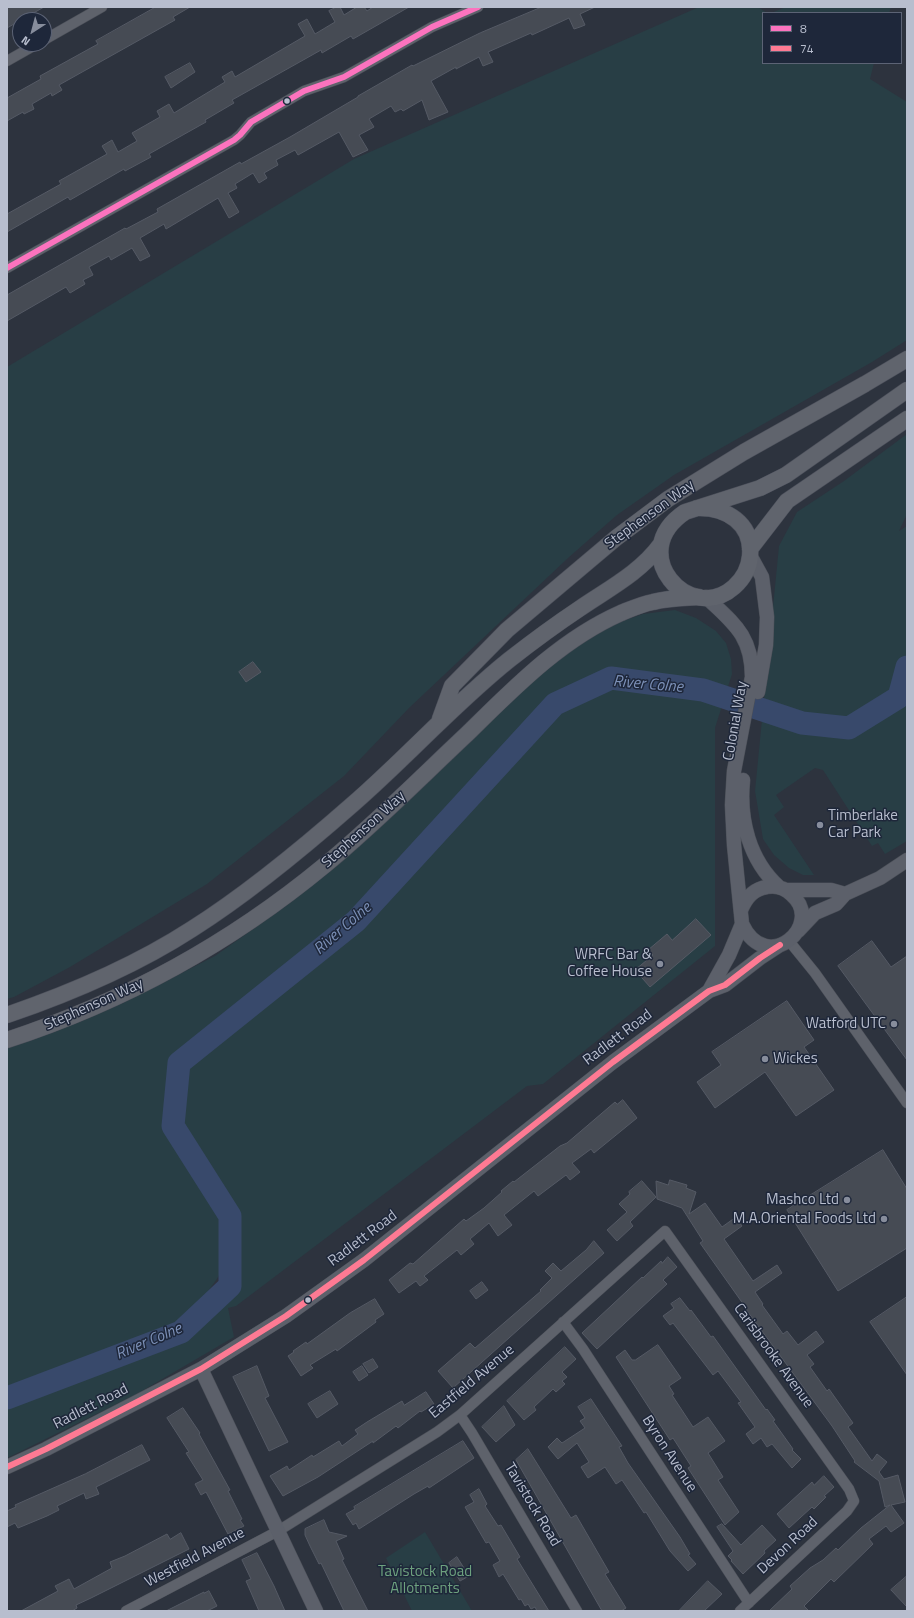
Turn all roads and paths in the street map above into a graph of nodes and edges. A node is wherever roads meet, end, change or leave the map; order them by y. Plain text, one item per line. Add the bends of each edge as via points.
1 (102, 7) edge
2 (478, 7) edge
3 (52, 35) edge
4 (23, 52) edge
5 (7, 61) edge
6 (7, 268) edge
7 (907, 359) edge
8 (907, 390) edge
9 (907, 419) edge
10 (697, 508) junction
11 (661, 544) junction
12 (750, 552) junction
13 (702, 597) junction
14 (756, 678) junction
15 (439, 722) junction
16 (744, 746) junction
17 (907, 860) edge
18 (783, 888) junction
19 (846, 894) junction
20 (742, 917) junction
21 (789, 939) junction
22 (709, 991) junction
23 (7, 1015) edge
24 (7, 1040) edge
25 (906, 1100) edge
26 (665, 1231) joint
27 (563, 1322) junction
28 (201, 1369) junction
29 (460, 1416) junction
30 (7, 1467) edge
31 (854, 1501) joint
32 (278, 1531) junction
33 (748, 1602) junction
34 (126, 1611) edge
35 (316, 1611) edge
36 (577, 1611) edge
37 (740, 1611) edge

1 - 3 street
2 - 6 street via 432,27 344,77 304,91 254,120 234,140
4 - 5 street
7 - 15 main road, Stephenson Way via 744,452 668,499 616,538 507,630 452,686
8 - 10 main road, Stephenson Way via 786,475 760,488
9 - 12 main road via 787,501
10 - 11 main road via 675,519 668,527
10 - 12 main road via 725,512 735,519 744,529
11 - 13 main road via 661,559 670,580 680,590
11 - 15 main road, Stephenson Way via 651,558 631,575 548,629 464,698
12 - 13 main road via 748,566 740,582 720,595
12 - 14 street, Colonial Way via 762,577 767,617 766,645
13 - 14 street, Colonial Way via 742,634
13 - 24 main road, Stephenson Way via 653,602 599,623 522,680 368,828 271,907 206,949 135,988 60,1021
14 - 16 street, Colonial Way
15 - 23 main road, Stephenson Way via 378,781 308,842 242,895 192,930 121,968
16 - 18 street, Colonial Way via 743,818 754,854 769,878
16 - 20 street, Colonial Way via 734,771 732,805
17 - 19 street, Radlett Road via 880,878
18 - 19 street via 831,890
18 - 20 street via 760,888 751,894 744,902
18 - 21 street via 794,896 800,909 801,923
19 - 21 street, Radlett Road via 836,904 815,913
20 - 21 street via 747,935 756,943 768,946
20 - 22 street, Radlett Road via 730,955
21 - 22 street, Radlett Road via 726,985
21 - 25 street
22 - 28 street, Radlett Road via 613,1062 364,1260 286,1316
26 - 27 street, Eastfield Avenue
26 - 31 street, Carisbrooke Avenue via 849,1489
27 - 29 street, Eastfield Avenue
27 - 33 street, Byron Avenue
28 - 30 street, Radlett Road
28 - 32 street
29 - 32 street, Eastfield Avenue
29 - 36 street, Tavistock Road
31 - 33 street, Devon Road via 847,1511
32 - 34 street, Westfield Avenue
32 - 35 street
33 - 37 street, Devon Road

